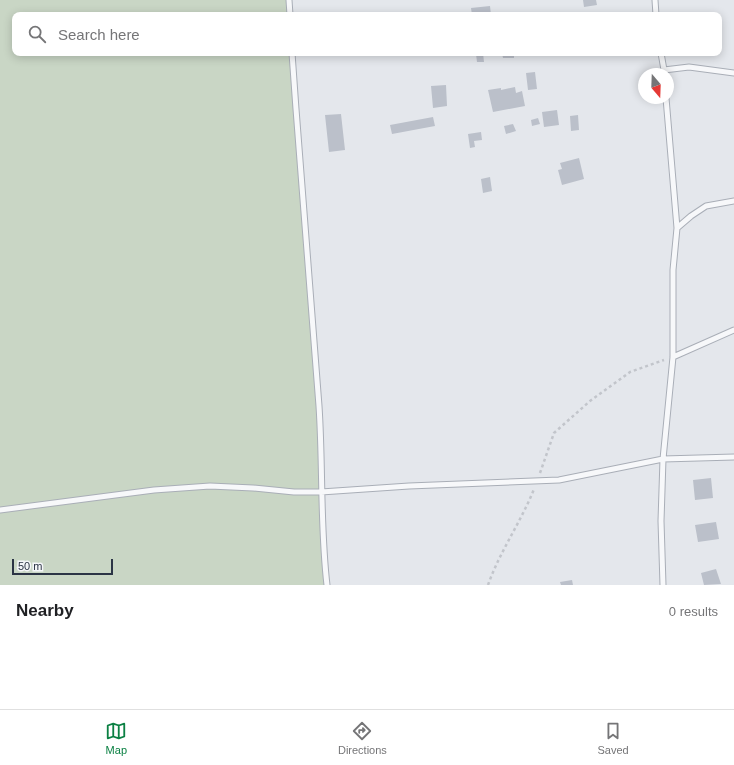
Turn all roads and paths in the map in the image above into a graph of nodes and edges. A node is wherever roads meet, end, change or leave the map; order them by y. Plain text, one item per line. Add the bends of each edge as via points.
1 (289, 0) edge
2 (655, 0) edge
3 (290, 12) edge
4 (656, 12) edge
5 (292, 56) edge
6 (661, 56) edge
7 (663, 68) edge
8 (674, 70) edge
9 (734, 73) edge
10 (667, 104) edge
11 (734, 201) edge
12 (677, 228) junction
13 (734, 330) edge
14 (673, 357) junction
15 (734, 457) edge
16 (663, 459) junction
17 (538, 480) junction
18 (321, 492) junction
19 (0, 510) edge
20 (327, 585) edge
21 (488, 585) edge
22 (663, 585) edge

1 - 3 lane
2 - 4 lane
5 - 18 lane via 319,408
6 - 7 lane
8 - 9 lane via 689,67
10 - 12 lane
11 - 12 lane via 706,206
12 - 14 lane via 673,270
13 - 14 lane
14 - 16 lane
14 - 17 path via 630,372 590,401 554,433
15 - 16 lane
16 - 17 lane via 559,480
16 - 22 lane
17 - 18 lane
17 - 21 path via 528,507 498,561
18 - 19 lane via 210,486 154,490
18 - 20 lane

